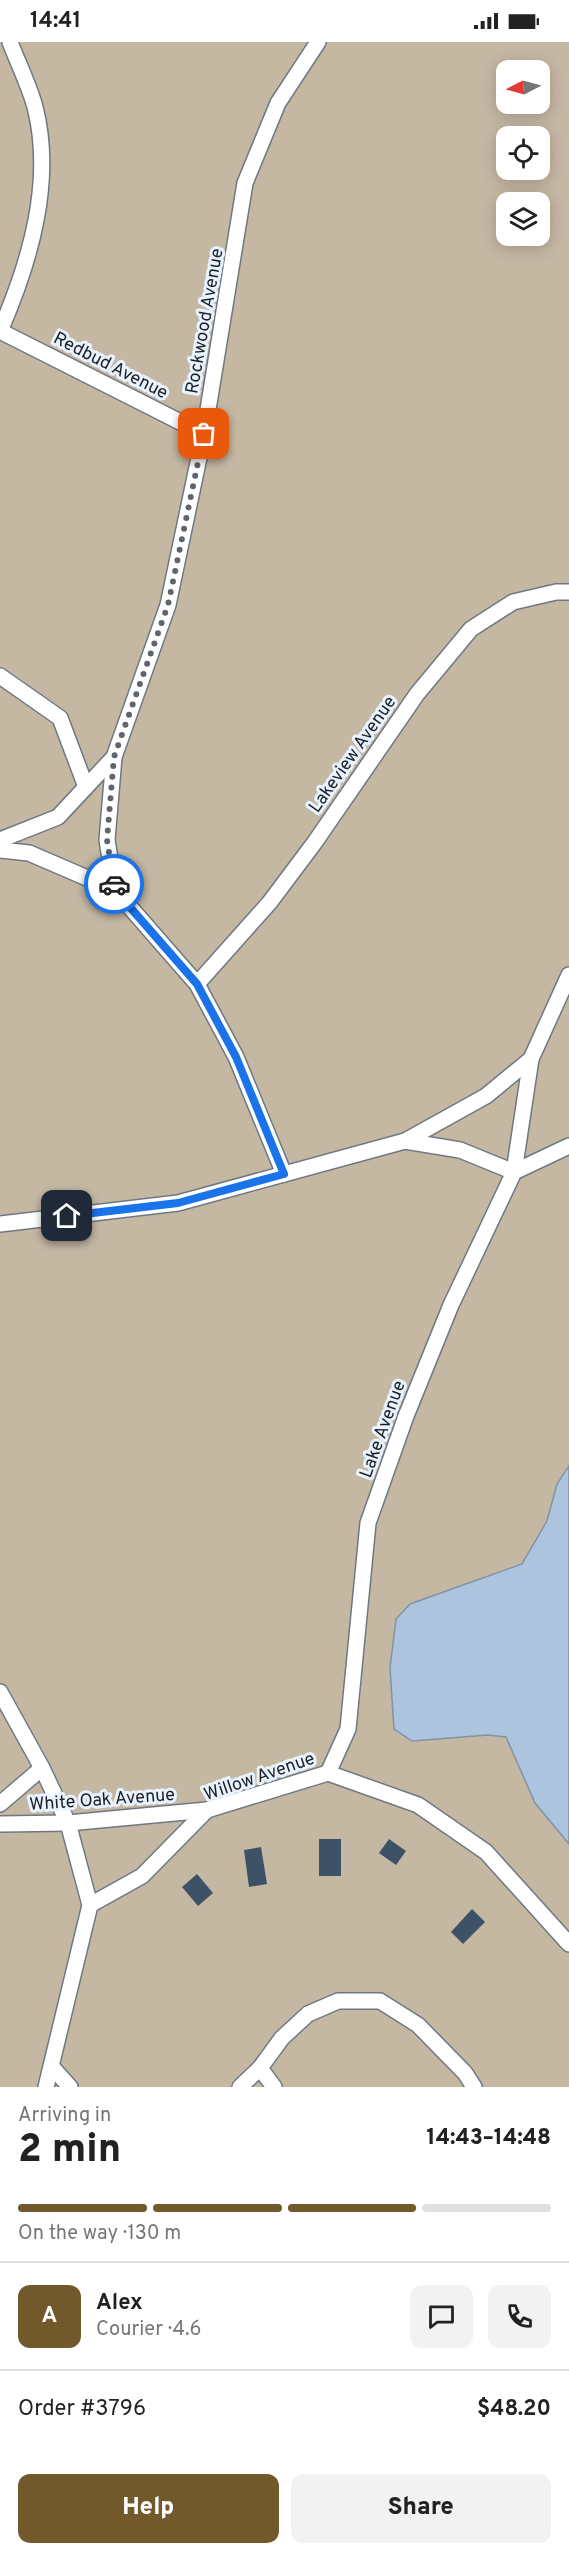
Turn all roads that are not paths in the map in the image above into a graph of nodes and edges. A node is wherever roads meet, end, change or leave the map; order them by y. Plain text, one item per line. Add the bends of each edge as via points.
1 (10, 42) edge
2 (318, 42) edge
3 (0, 331) edge
4 (204, 434) junction
5 (569, 592) edge
6 (0, 676) edge
7 (114, 757) junction
8 (86, 787) junction
9 (0, 840) edge
10 (0, 849) edge
11 (115, 890) junction
12 (569, 975) edge
13 (197, 984) junction
14 (531, 1059) junction
15 (405, 1141) junction
16 (569, 1146) edge
17 (514, 1172) junction
18 (284, 1174) junction
19 (0, 1224) edge
20 (0, 1692) edge
21 (42, 1768) junction
22 (328, 1773) junction
23 (0, 1804) edge
24 (207, 1810) junction
25 (68, 1823) junction
26 (0, 1824) edge
27 (90, 1905) junction
28 (569, 1944) edge
29 (52, 2067) junction
30 (260, 2068) junction
31 (46, 2087) edge
32 (69, 2087) edge
33 (240, 2087) edge
34 (274, 2087) edge
35 (474, 2087) edge

1 - 3 lane via 35,107 43,159 36,223 16,293
2 - 4 lane, Rockwood Avenue via 278,103 246,183
3 - 4 lane, Redbud Avenue
4 - 7 lane, Rockwood Avenue via 168,605
5 - 13 lane, Lakeview Avenue via 513,602 471,629 417,694 270,902
6 - 8 lane via 60,718
7 - 8 lane, Rockwood Avenue
7 - 11 lane, Rockwood Avenue via 107,840
8 - 9 lane, Rockwood Avenue via 58,817
10 - 11 lane via 28,853
11 - 13 lane
12 - 14 lane
13 - 18 lane via 236,1057
14 - 15 lane via 486,1096
14 - 17 lane, Lake Avenue
15 - 17 lane via 460,1150
15 - 18 lane
16 - 17 lane
17 - 22 lane, Lake Avenue via 451,1305 368,1523 348,1729
18 - 19 lane via 178,1203
20 - 21 lane
21 - 23 lane, White Oak Avenue
21 - 25 lane
22 - 24 lane, Willow Avenue
22 - 28 lane via 418,1805 486,1852
24 - 25 lane, White Oak Avenue
24 - 27 lane, Willow Avenue via 142,1876
25 - 26 lane, White Oak Avenue
25 - 27 lane
27 - 29 lane
29 - 31 lane
29 - 32 lane
30 - 33 lane
30 - 34 lane
30 - 35 lane via 282,2038 308,2014 338,2001 380,2001 418,2025

